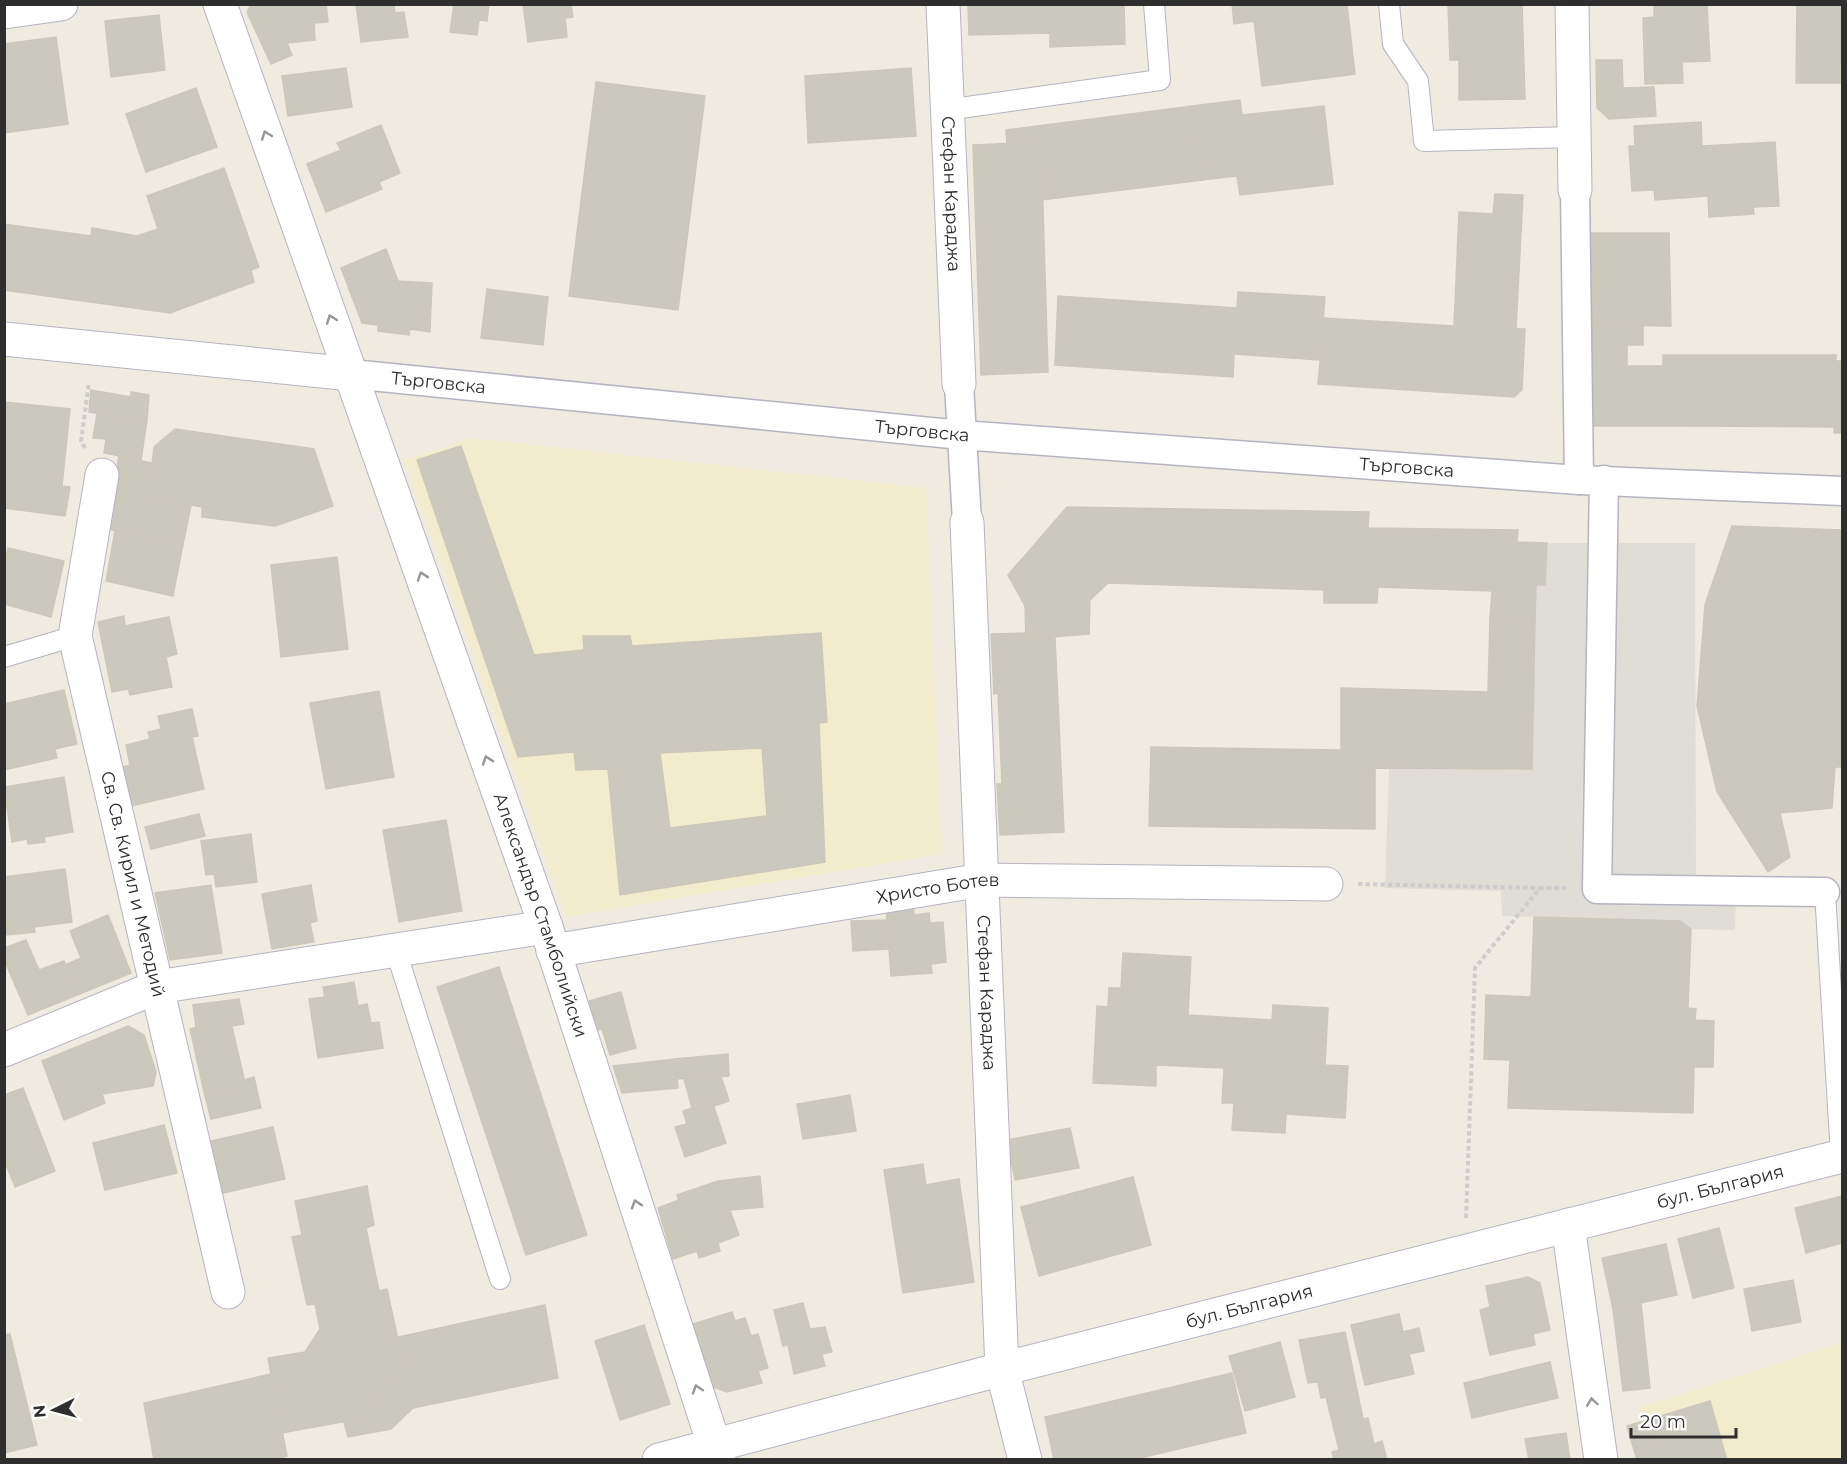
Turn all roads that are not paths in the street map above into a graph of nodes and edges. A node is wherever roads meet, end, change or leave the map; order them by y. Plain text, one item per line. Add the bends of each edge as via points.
1 (61, 4) edge
2 (219, 4) edge
3 (943, 4) edge
4 (1154, 4) edge
5 (1389, 4) edge
6 (1572, 4) edge
7 (4, 12) edge
8 (946, 110) junction
9 (1574, 136) junction
10 (1575, 190) joint
11 (4, 339) edge
12 (351, 374) junction
13 (960, 384) joint
14 (961, 435) junction
15 (102, 475) road end
16 (1592, 480) junction
17 (1842, 491) edge
18 (967, 522) joint
19 (75, 636) junction
20 (4, 657) edge
21 (982, 880) junction
22 (1326, 884) road end
23 (1826, 892) joint
24 (550, 939) junction
25 (396, 951) junction
26 (158, 987) junction
27 (1838, 1037) edge
28 (4, 1050) edge
29 (1842, 1156) edge
30 (1568, 1225) junction
31 (500, 1279) dead end
32 (228, 1292) dead end
33 (1002, 1369) junction
34 (717, 1452) edge
35 (659, 1460) edge
36 (1025, 1460) edge
37 (1601, 1460) edge

1 - 7 street
12 -> 2 street, Александър Стамболийски
3 - 8 street, Стефан Караджа
4 - 8 lane via 1160,80
5 - 9 lane via 1393,44 1418,81 1424,141
6 - 9 street
8 - 13 street, Стефан Караджа
9 - 10 street
10 - 16 street
11 - 12 street, Търговска
12 - 14 street, Търговска
24 -> 12 street, Александър Стамболийски
13 - 14 street
14 - 16 street, Търговска
14 - 18 street
15 - 19 street, Св. Св. Кирил и Методий
16 - 17 street, Търговска
16 - 23 street via 1597,889
18 - 21 street, Стефан Караджа
19 - 20 lane
19 - 26 street, Св. Св. Кирил и Методий
21 - 22 street, Христо Ботев
21 - 24 street, Христо Ботев
21 - 33 street, Стефан Караджа
23 - 27 lane
24 - 25 street, Христо Ботев
34 -> 24 street, Александър Стамболийски
25 - 26 street, Христо Ботев
25 - 31 lane
26 - 28 street
26 - 32 street, Св. Св. Кирил и Методий
27 - 29 lane
29 - 30 street, бул. България
30 - 33 street, бул. България
37 -> 30 street
33 - 34 street, бул. България
33 - 36 street, Стефан Караджа
34 - 35 street, бул. България

